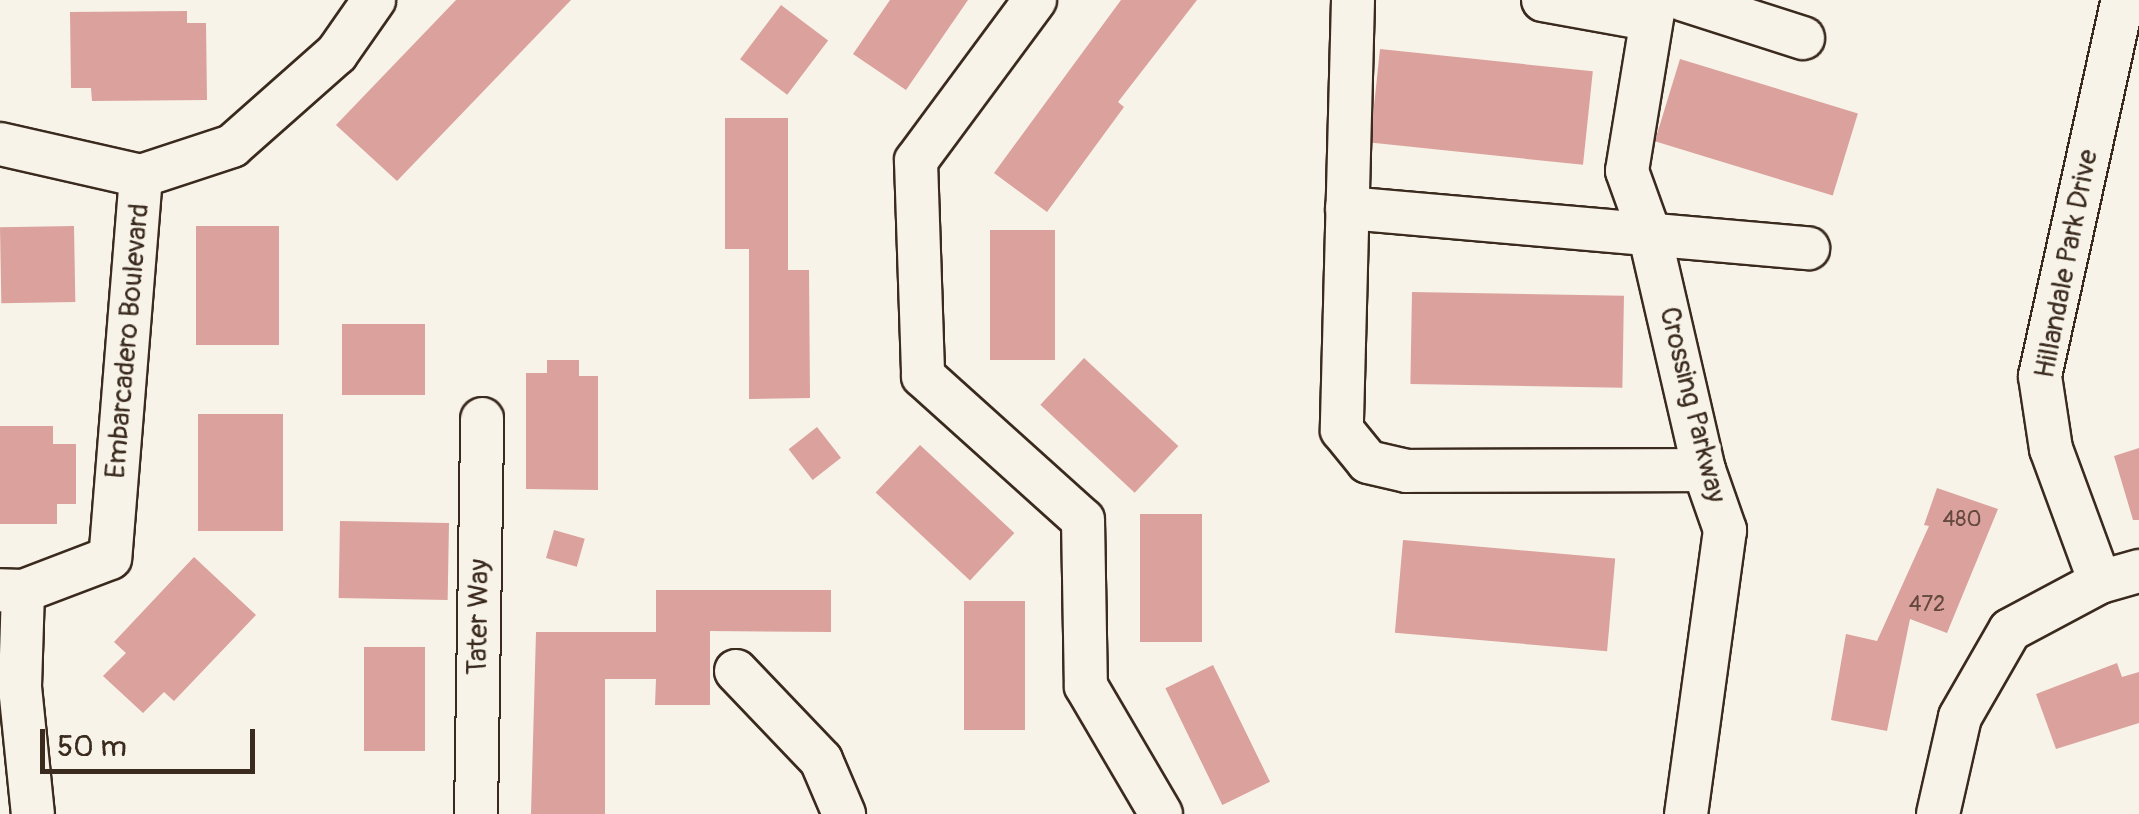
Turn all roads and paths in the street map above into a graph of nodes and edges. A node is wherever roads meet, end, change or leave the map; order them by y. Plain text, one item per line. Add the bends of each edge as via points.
1 (374, 0) edge
2 (1035, 0) edge
3 (1353, 0) edge
4 (1543, 0) edge
5 (2123, 0) edge
6 (1662, 6) edge
7 (1803, 38) dead end
8 (0, 144) edge
9 (141, 176) junction
10 (1347, 208) junction
11 (1649, 232) junction
12 (1808, 248) dead end
13 (482, 419) dead end
14 (1704, 470) junction
15 (2119, 577) edge
16 (12, 591) edge
17 (736, 670) dead end
18 (33, 814) edge
19 (476, 814) edge
20 (844, 814) edge
21 (1160, 814) edge
22 (1686, 814) edge
23 (1938, 814) edge

1 - 9 street via 336,53 232,146
2 - 21 street via 916,161 923,376 1083,520 1086,686
3 - 10 street
4 - 6 street
5 - 15 street, Hillandale Park Drive via 2040,376 2051,449
6 - 7 street
6 - 11 street, Crossing Parkway via 1627,171
8 - 9 street, Embarcadero Boulevard
9 - 16 street, Embarcadero Boulevard via 110,558
10 - 11 street
10 - 14 street via 1342,430 1368,462 1407,470
11 - 12 street
11 - 14 street, Crossing Parkway
13 - 19 street, Tater Way
14 - 22 street, Crossing Parkway via 1725,530
15 - 23 street, Hillandale Park Drive via 2010,630 1960,717
16 - 18 street, Embarcadero Boulevard
17 - 20 street via 821,760

